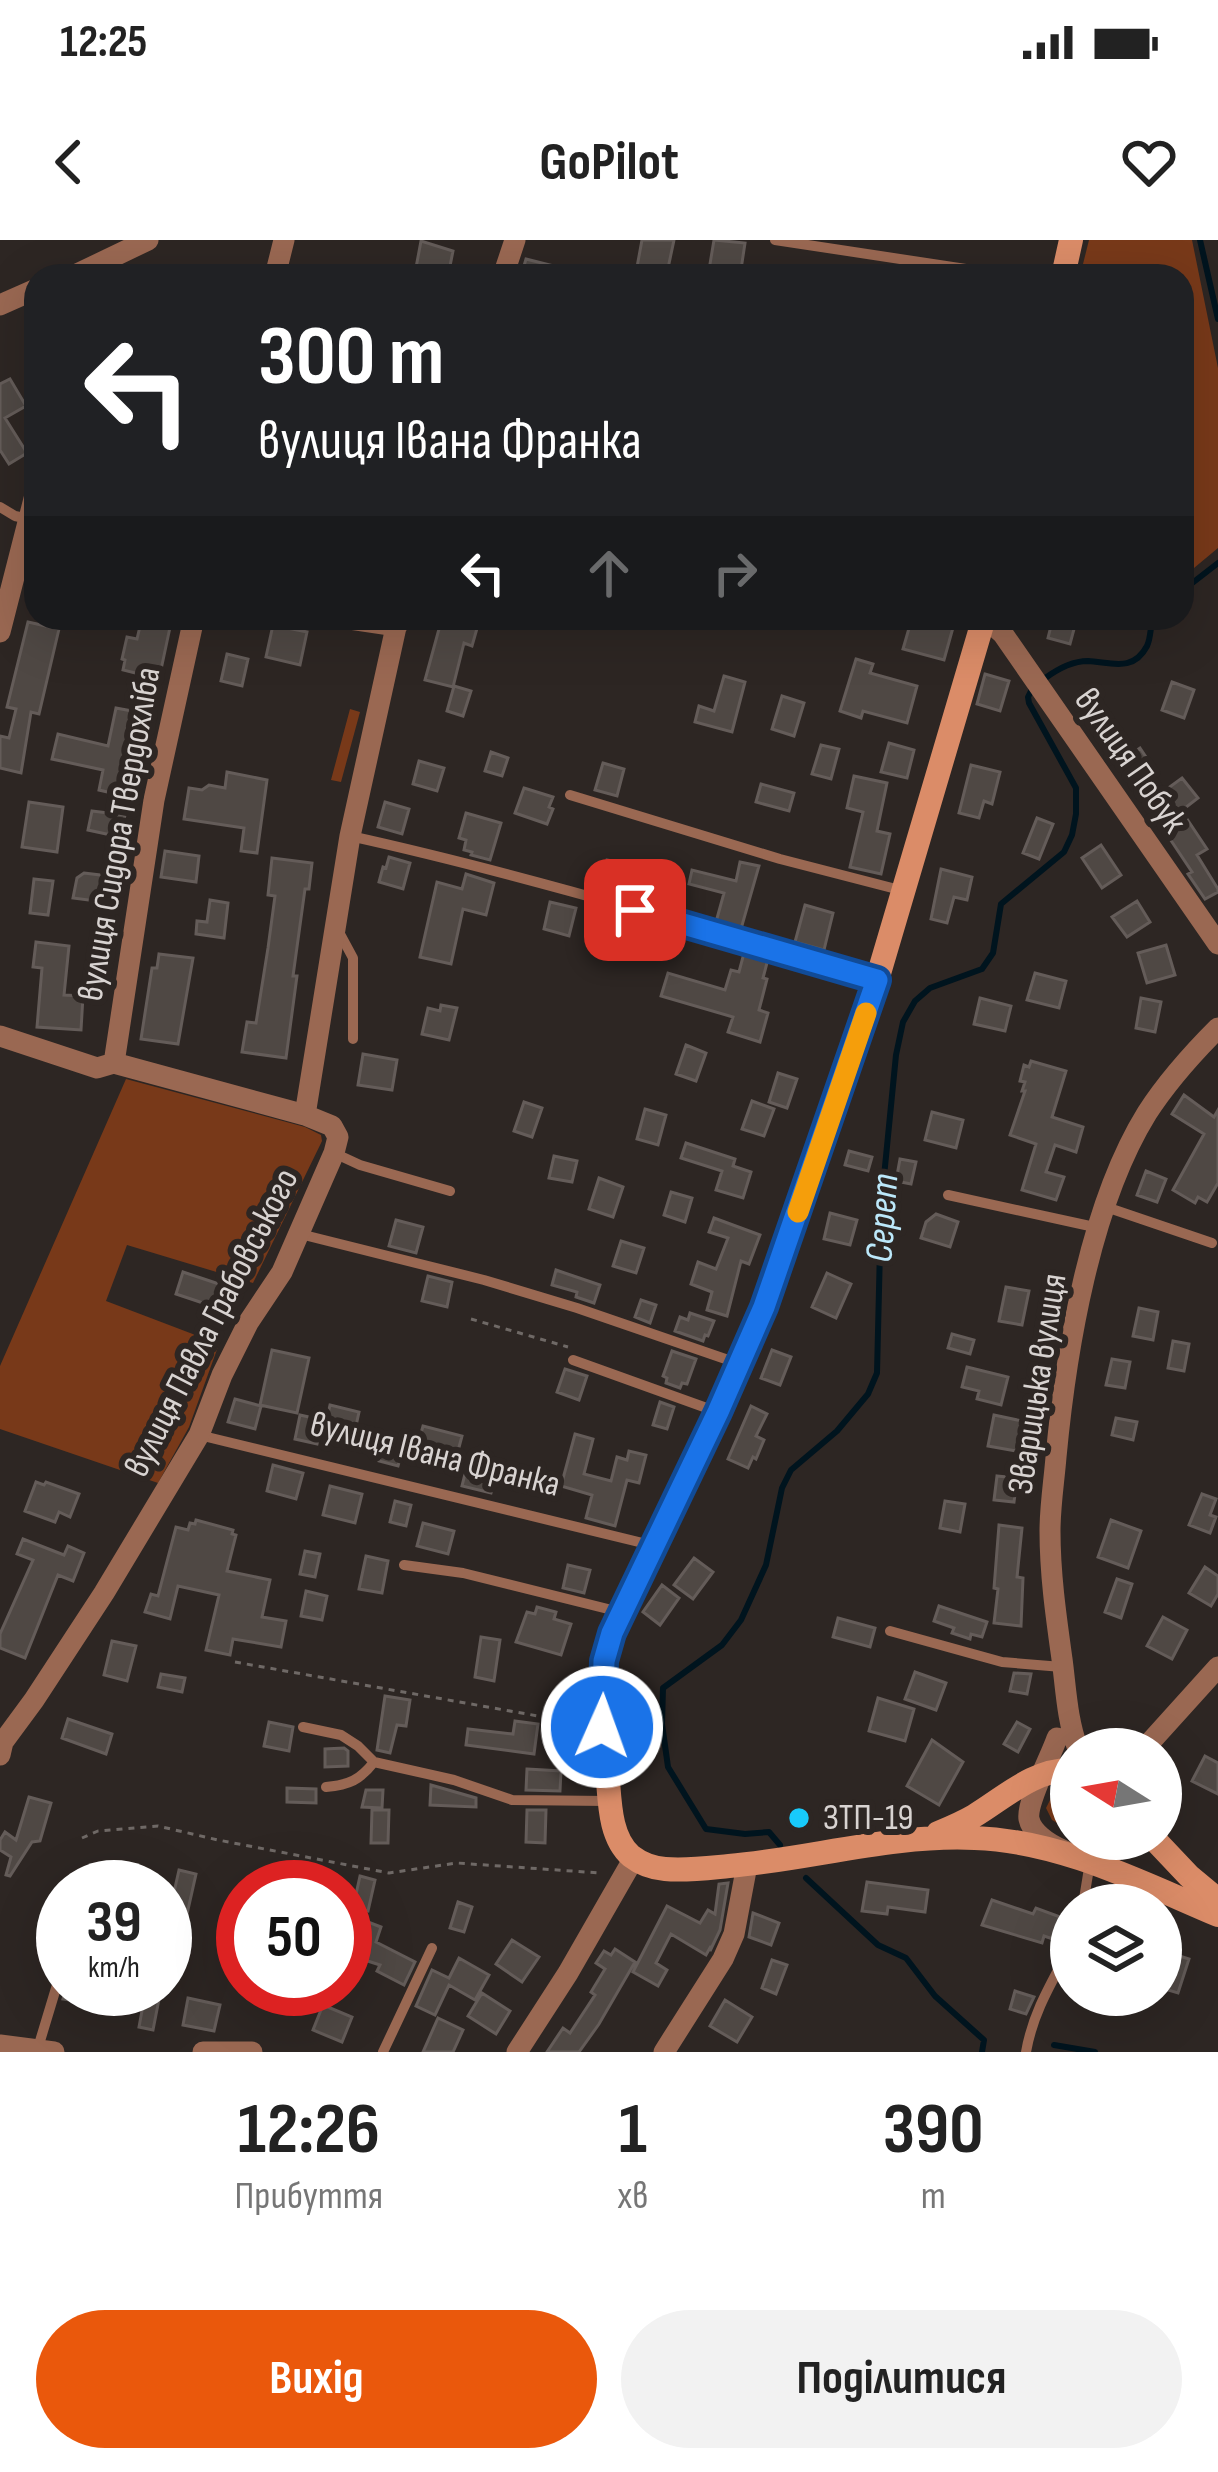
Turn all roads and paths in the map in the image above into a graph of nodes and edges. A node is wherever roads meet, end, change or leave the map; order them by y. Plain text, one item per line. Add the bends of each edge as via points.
1 (148, 240) edge
2 (775, 240) edge
3 (101, 264) edge
4 (933, 264) edge
5 (24, 563) edge
6 (191, 630) edge
7 (396, 630) edge
8 (980, 630) edge
9 (998, 630) edge
10 (0, 632) edge
11 (570, 795) dead end
12 (350, 836) junction
13 (903, 891) junction
14 (335, 924) junction
15 (1218, 944) edge
16 (877, 980) junction
17 (1216, 1034) edge
18 (0, 1036) edge
19 (353, 1039) dead end
20 (114, 1063) junction
21 (305, 1115) junction
22 (334, 1154) junction
23 (450, 1191) dead end
24 (948, 1196) dead end
25 (1102, 1217) junction
26 (300, 1234) junction
27 (1212, 1243) dead end
28 (573, 1360) dead end
29 (740, 1364) junction
30 (718, 1412) junction
31 (199, 1435) junction
32 (653, 1545) junction
33 (404, 1565) dead end
34 (620, 1612) junction
35 (890, 1631) dead end
36 (235, 1662) dead end
37 (1063, 1667) junction
38 (1218, 1667) edge
39 (1068, 1713) junction
40 (303, 1726) dead end
41 (602, 1727) junction
42 (1062, 1728) edge
43 (1072, 1728) edge
44 (1163, 1728) edge
45 (1, 1746) edge
46 (1050, 1749) edge
47 (1050, 1759) edge
48 (374, 1762) junction
49 (1050, 1772) edge
50 (1044, 1774) junction
51 (326, 1787) dead end
52 (1012, 1790) junction
53 (610, 1801) junction
54 (82, 1838) dead end
55 (925, 1839) junction
56 (1050, 1842) edge
57 (1050, 1851) edge
58 (634, 1858) junction
59 (1085, 1860) edge
60 (1174, 1860) edge
61 (747, 1864) junction
62 (1218, 1900) edge
63 (1218, 1915) edge
64 (432, 1948) dead end
65 (1050, 1984) edge
66 (48, 2016) edge
67 (0, 2045) edge
68 (37, 2051) edge
69 (54, 2052) edge
70 (202, 2052) edge
71 (252, 2052) edge
72 (382, 2052) edge
73 (517, 2052) edge
74 (664, 2052) edge
75 (1026, 2052) edge

1 - 3 street
2 - 4 lane
5 - 10 street
6 - 20 street, вулиця Сидора Твердохліба via 154,800
7 - 12 street
8 - 13 main road
9 - 15 street, вулиця Побук
11 - 13 lane
12 - 14 street
12 - 16 lane
13 - 16 main road
14 - 19 lane via 353,958
14 - 21 street
16 - 29 main road
17 - 25 street, Зварицька вулиця via 1146,1115
18 - 20 street via 97,1068
20 - 21 street
21 - 22 street, вулиця Павла Грабовського via 332,1126
22 - 23 lane
22 - 26 street, вулиця Павла Грабовського
24 - 25 lane
25 - 27 lane
25 - 37 street, Зварицька вулиця via 1071,1342 1050,1528
26 - 29 lane via 484,1280
26 - 31 street, вулиця Павла Грабовського via 221,1375
28 - 30 lane
29 - 30 main road
30 - 32 main road
31 - 32 lane, вулиця Івана Франка
31 - 45 street, вулиця Павла Грабовського
32 - 34 main road
33 - 34 lane
34 - 41 main road via 604,1661
35 - 37 lane via 1002,1662
36 - 41 path
37 - 39 street, Зварицька вулиця
38 - 44 street
39 - 42 street, Зварицька вулиця
39 - 43 street, Зварицька вулиця
40 - 48 lane via 341,1735
41 - 53 main road
46 - 52 street, Зварицька вулиця
47 - 50 street
48 - 51 lane via 348,1785
48 - 53 lane via 512,1800
49 - 50 main road
50 - 52 main road
50 - 56 street via 1028,1812
52 - 55 main road
53 - 58 main road via 618,1838
54 - 58 path via 158,1826 388,1873 457,1863 604,1873
55 - 57 main road via 994,1839
55 - 61 main road
58 - 61 main road via 663,1869
58 - 73 street
59 - 63 main road
60 - 62 main road
61 - 74 street via 723,1959
64 - 72 lane
65 - 75 lane
66 - 68 lane
67 - 68 street
68 - 69 street
70 - 71 street

